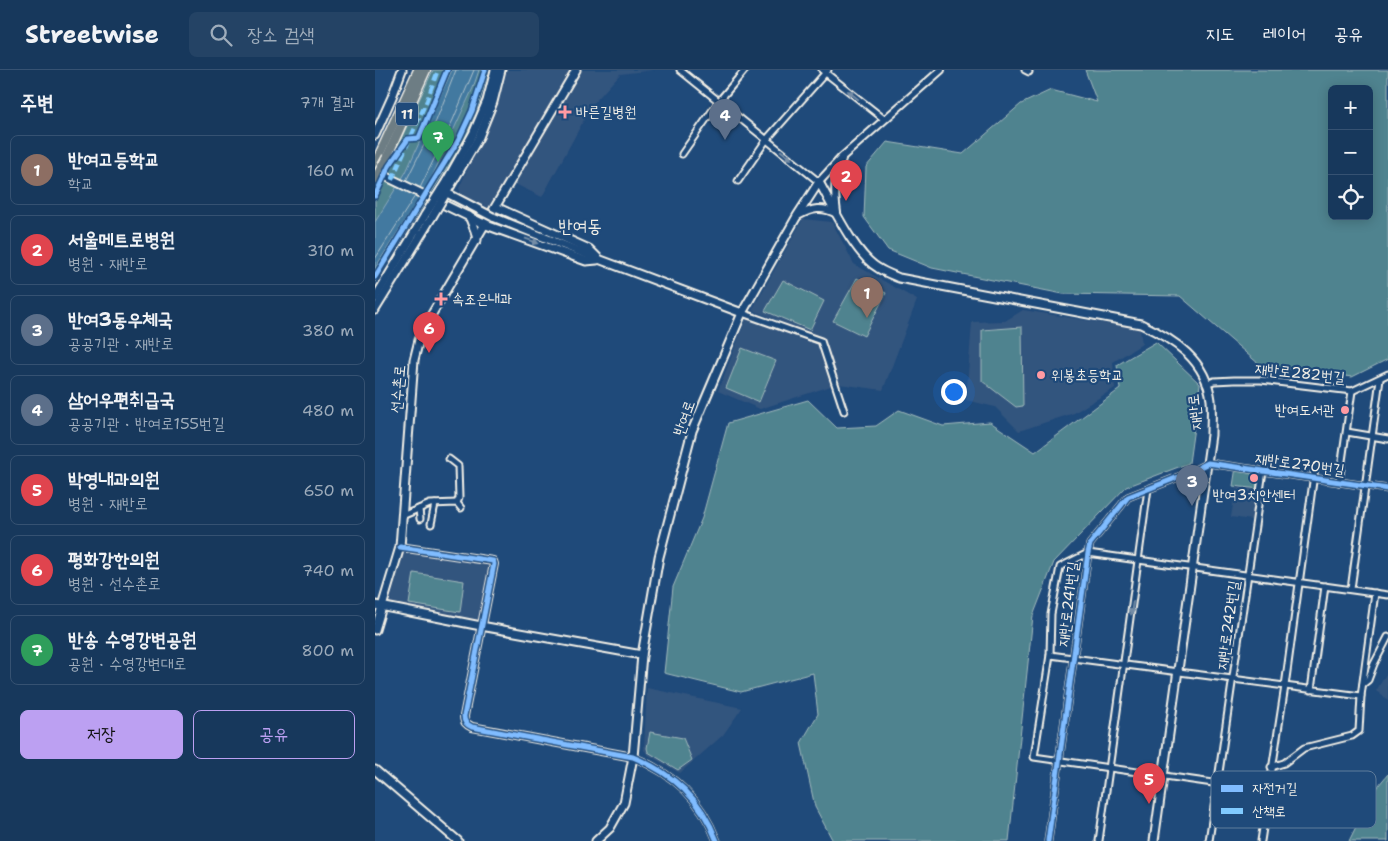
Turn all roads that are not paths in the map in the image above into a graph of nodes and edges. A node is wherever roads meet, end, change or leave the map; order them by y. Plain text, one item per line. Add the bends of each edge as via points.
1 (402, 70) edge
2 (418, 70) edge
3 (426, 70) edge
4 (495, 70) edge
5 (501, 70) edge
6 (576, 70) edge
7 (679, 70) edge
8 (745, 70) edge
9 (941, 70) edge
10 (825, 71) edge
11 (719, 101) junction
12 (884, 120) junction
13 (375, 136) edge
14 (767, 139) junction
15 (682, 154) dead end
16 (384, 155) junction
17 (842, 157) junction
18 (375, 164) edge
19 (375, 173) edge
20 (375, 179) edge
21 (738, 181) dead end
22 (819, 182) junction
23 (449, 183) junction
24 (443, 192) junction
25 (496, 207) junction
26 (837, 214) junction
27 (429, 216) junction
28 (469, 216) junction
29 (797, 216) junction
30 (486, 225) junction
31 (477, 240) junction
32 (596, 259) junction
33 (375, 298) edge
34 (375, 310) edge
35 (742, 313) junction
36 (1388, 374) edge
37 (1380, 379) junction
38 (1206, 384) junction
39 (1352, 391) junction
40 (844, 411) dead end
41 (1347, 432) junction
42 (1373, 436) junction
43 (1388, 439) edge
44 (449, 458) dead end
45 (1208, 463) junction
46 (1315, 467) dead end
47 (1263, 471) junction
48 (1314, 478) junction
49 (1339, 482) junction
50 (1365, 486) junction
51 (1148, 489) junction
52 (1388, 489) edge
53 (457, 503) junction
54 (435, 504) junction
55 (419, 508) junction
56 (461, 508) dead end
57 (402, 516) junction
58 (420, 519) dead end
59 (431, 524) dead end
60 (400, 547) junction
61 (1088, 553) junction
62 (1139, 560) junction
63 (1193, 567) junction
64 (1248, 575) junction
65 (1300, 582) junction
66 (1325, 586) junction
67 (1351, 589) junction
68 (1375, 593) junction
69 (1388, 594) edge
70 (379, 606) edge
71 (481, 626) junction
72 (375, 630) edge
73 (1388, 637) edge
74 (642, 655) junction
75 (1050, 656) junction
76 (1074, 659) junction
77 (1123, 665) junction
78 (1179, 672) junction
79 (1233, 679) junction
80 (1363, 685) junction
81 (1285, 686) junction
82 (1311, 690) junction
83 (1361, 696) junction
84 (633, 757) junction
85 (1059, 761) junction
86 (1271, 767) junction
87 (1109, 769) junction
88 (375, 770) edge
89 (1219, 771) edge
90 (1270, 771) edge
91 (1163, 777) junction
92 (1211, 783) edge
93 (1211, 827) edge
94 (1263, 828) edge
95 (458, 841) edge
96 (597, 841) edge
97 (717, 841) edge
98 (1048, 841) edge
99 (1099, 841) edge
100 (1154, 841) edge
101 (1209, 841) edge
102 (1261, 841) edge

1 - 13 main road
2 - 16 highway, 11
3 - 16 highway, 11
4 - 23 main road via 487,101
5 - 23 main road via 479,137
6 - 25 main road, 선수촌로
7 - 11 street
8 - 11 street
9 - 12 street, 반여로
12 -> 10 street
10 - 14 street
11 - 14 street
11 - 15 street
12 - 17 street, 반여로
14 - 21 street
14 -> 22 street
16 - 18 highway, 11
16 - 20 highway, 11, bridge
17 - 22 street, 반여로
17 - 26 street via 834,191
19 - 28 main road
22 - 26 main road, 재반로
22 - 29 main road, 반여로
23 - 24 main road, bridge
24 - 27 main road, bridge
24 - 32 main road, bridge via 493,217
25 - 30 main road, 선수촌로
25 - 32 main road via 589,249
26 - 29 street via 817,209
26 - 38 main road, 재반로 via 862,254 876,268 899,278 1141,324 1163,334 1184,350 1198,364
27 - 33 main road
27 - 34 main road
28 - 30 main road
28 - 31 main road
29 - 35 main road, 반여로
30 - 31 main road, 선수촌로
30 -> 32 main road via 587,261
31 - 57 main road, 선수촌로 via 419,340 414,360
32 - 35 main road
35 - 40 street via 821,341
35 - 74 main road, 반여로 via 692,430 659,558
36 - 37 street, 재반로282번길
37 - 39 street, 재반로282번길
37 - 42 street
38 - 39 street, 재반로282번길 via 1261,380
38 - 45 main road, 재반로 via 1211,399
39 - 41 street, 재반로270번길
41 - 42 street
41 - 49 street, 재반로270번길
42 - 43 street
42 - 50 street
44 - 53 street via 458,466
45 - 47 street, 재반로270번길
45 - 51 street
45 - 63 main road, 재반로
46 - 48 street
47 - 48 street, 재반로270번길
47 - 64 street, 재반로242번길
48 - 49 street, 재반로270번길
48 - 65 street
49 - 50 street, 재반로270번길
50 - 52 street, 재반로270번길
50 - 67 street
51 - 61 street via 1128,497 1090,544
51 - 62 street
53 - 54 street
53 - 56 street
54 - 55 street
54 - 59 street
55 - 57 street
55 - 58 street
57 - 60 main road, 선수촌로
60 - 70 main road, 선수촌로
60 - 71 street via 493,560
61 - 62 street
61 - 75 street, 재반로241번길 via 1060,567 1051,614
61 - 76 street, 재반로241번길
62 - 63 street
62 -> 77 street
63 - 64 street
63 - 78 main road, 재반로
64 - 65 street
64 - 79 street, 재반로242번길
65 - 66 street
65 - 81 street
66 - 67 street
66 - 82 street
67 - 68 street
68 - 69 street
68 - 80 street
70 - 71 main road
70 - 72 main road, 선수촌로
71 - 74 main road
71 - 84 street via 464,716 466,724
73 - 80 street
74 - 84 main road, 반여로
75 - 76 street, 재반로241번길
75 - 85 street via 1034,757
76 - 77 street, 재반로241번길
76 - 85 street
77 - 78 street, 재반로241번길
77 - 87 street
78 - 79 street, 재반로242번길
78 - 91 main road, 재반로
79 - 81 street, 재반로242번길
79 - 89 street
80 - 83 street
81 - 82 street, 재반로242번길
81 - 86 street
82 - 83 street, 재반로242번길
83 - 86 street via 1359,732 1304,748 1284,763
84 - 96 main road, 반여로 via 623,803 610,828
84 - 97 street via 660,770 687,791 701,807
85 - 87 street
85 - 98 street
86 - 90 street
87 - 91 street
87 - 99 street
88 - 95 main road
91 - 92 street
91 - 100 main road, 재반로
93 - 101 street
94 - 102 street

